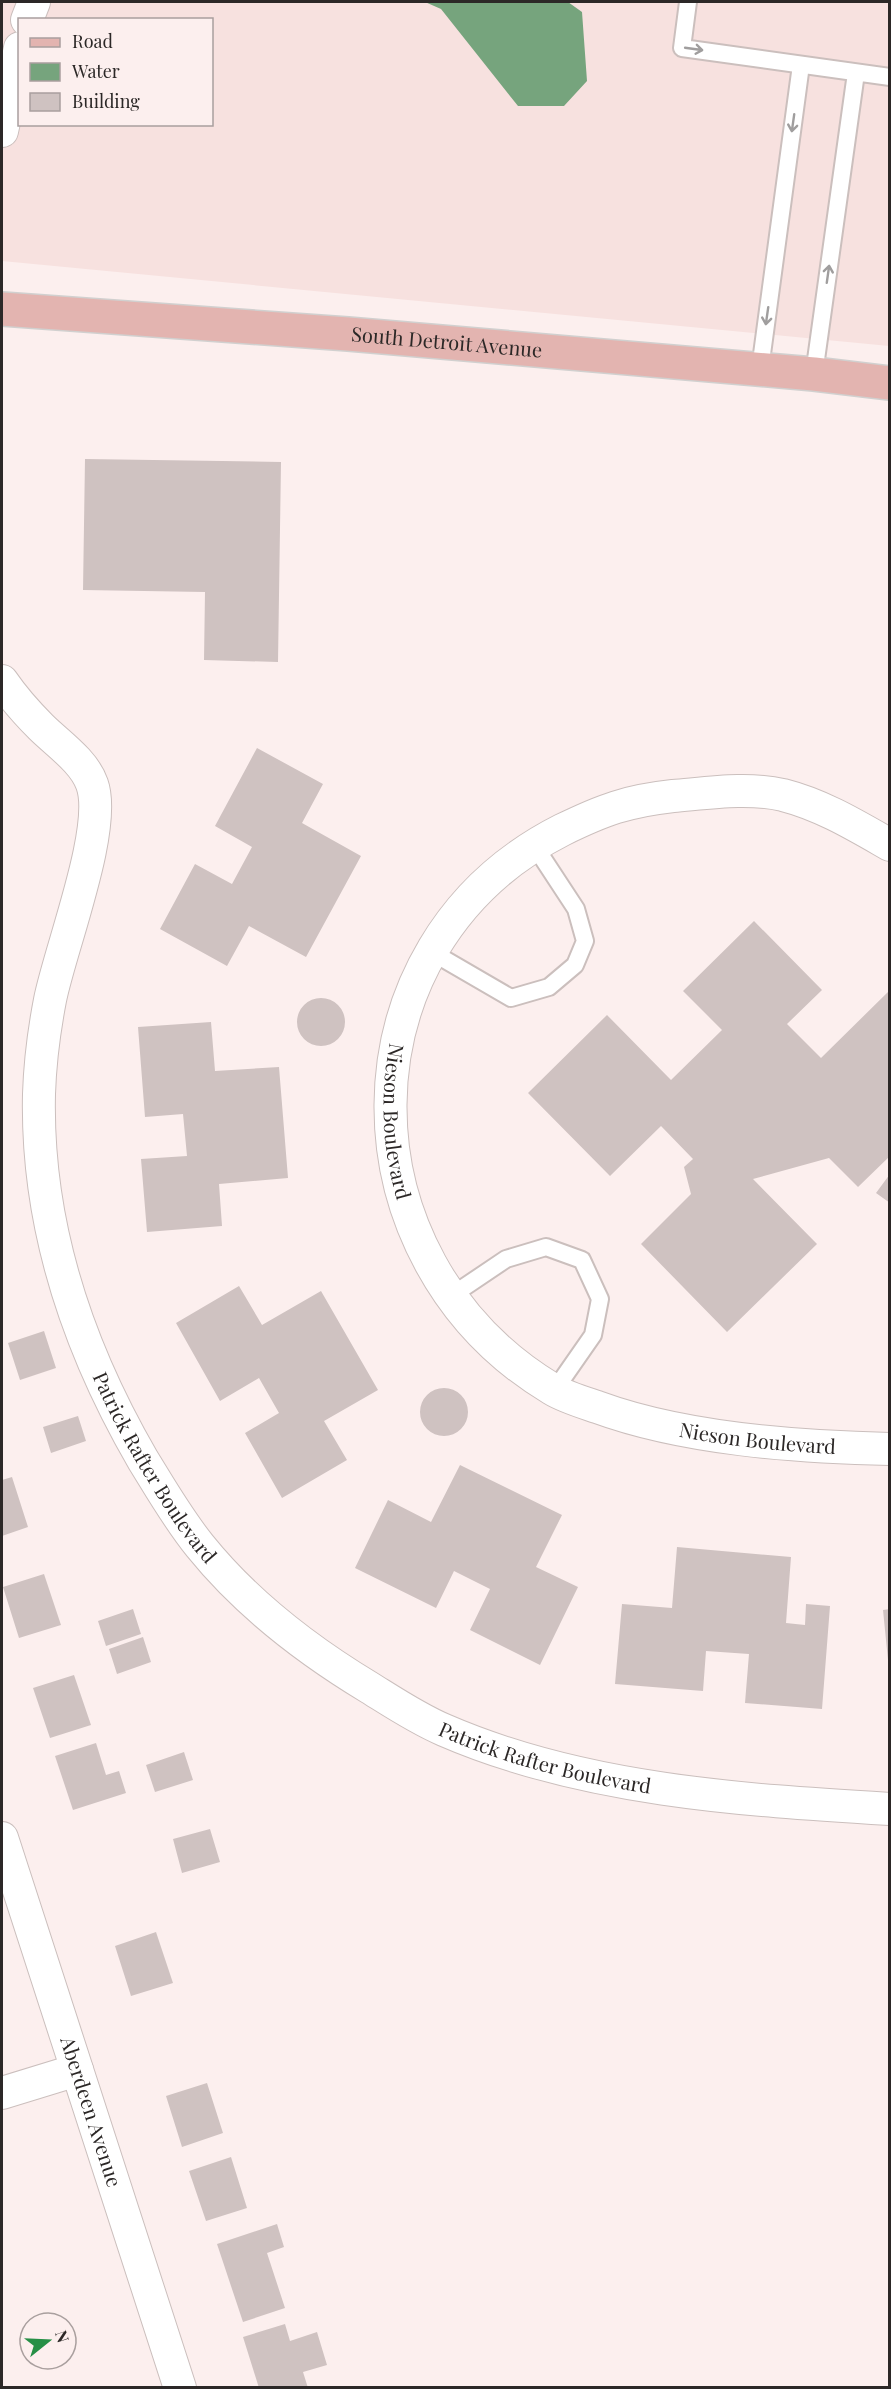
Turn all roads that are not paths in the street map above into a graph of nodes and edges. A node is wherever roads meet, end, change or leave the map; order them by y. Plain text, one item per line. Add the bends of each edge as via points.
1 (34, 2) edge
2 (688, 2) edge
3 (28, 18) edge
4 (18, 57) edge
5 (801, 65) junction
6 (856, 73) junction
7 (890, 77) edge
8 (2, 131) edge
9 (2, 309) edge
10 (760, 369) junction
11 (814, 374) junction
12 (890, 383) edge
13 (2, 681) edge
14 (534, 845) junction
15 (890, 845) edge
16 (430, 951) junction
17 (451, 1296) junction
18 (554, 1390) junction
19 (890, 1449) edge
20 (890, 1809) edge
21 (2, 1838) edge
22 (77, 2070) junction
23 (2, 2093) edge
24 (180, 2388) edge

1 - 3 street
2 -> 5 lane via 682,48
4 - 8 street
5 - 6 lane
5 -> 10 lane
6 - 7 lane
11 -> 6 lane
9 - 10 main road, South Detroit Avenue
10 - 11 main road, South Detroit Avenue
11 - 12 main road, South Detroit Avenue
13 - 20 street, Patrick Rafter Boulevard via 92,782 97,821 49,1002 41,1055 41,1164 49,1224 87,1351 116,1413 168,1503 201,1548 292,1635 323,1659 447,1732 528,1759 624,1782 775,1802
14 - 15 street, Nieson Boulevard via 605,809 639,800 745,792 780,794 818,806
14 - 16 street, Nieson Boulevard via 482,884
14 - 16 lane via 576,909 585,941 574,965 549,987 511,998
16 - 17 street, Nieson Boulevard via 397,1036 390,1129 401,1193 431,1263
17 - 18 street, Nieson Boulevard via 498,1350
17 - 18 lane via 506,1258 546,1247 582,1260 600,1299 593,1335
18 - 19 street, Nieson Boulevard via 626,1418 720,1437
21 - 22 street, Aberdeen Avenue
22 - 23 street
22 - 24 street, Aberdeen Avenue

